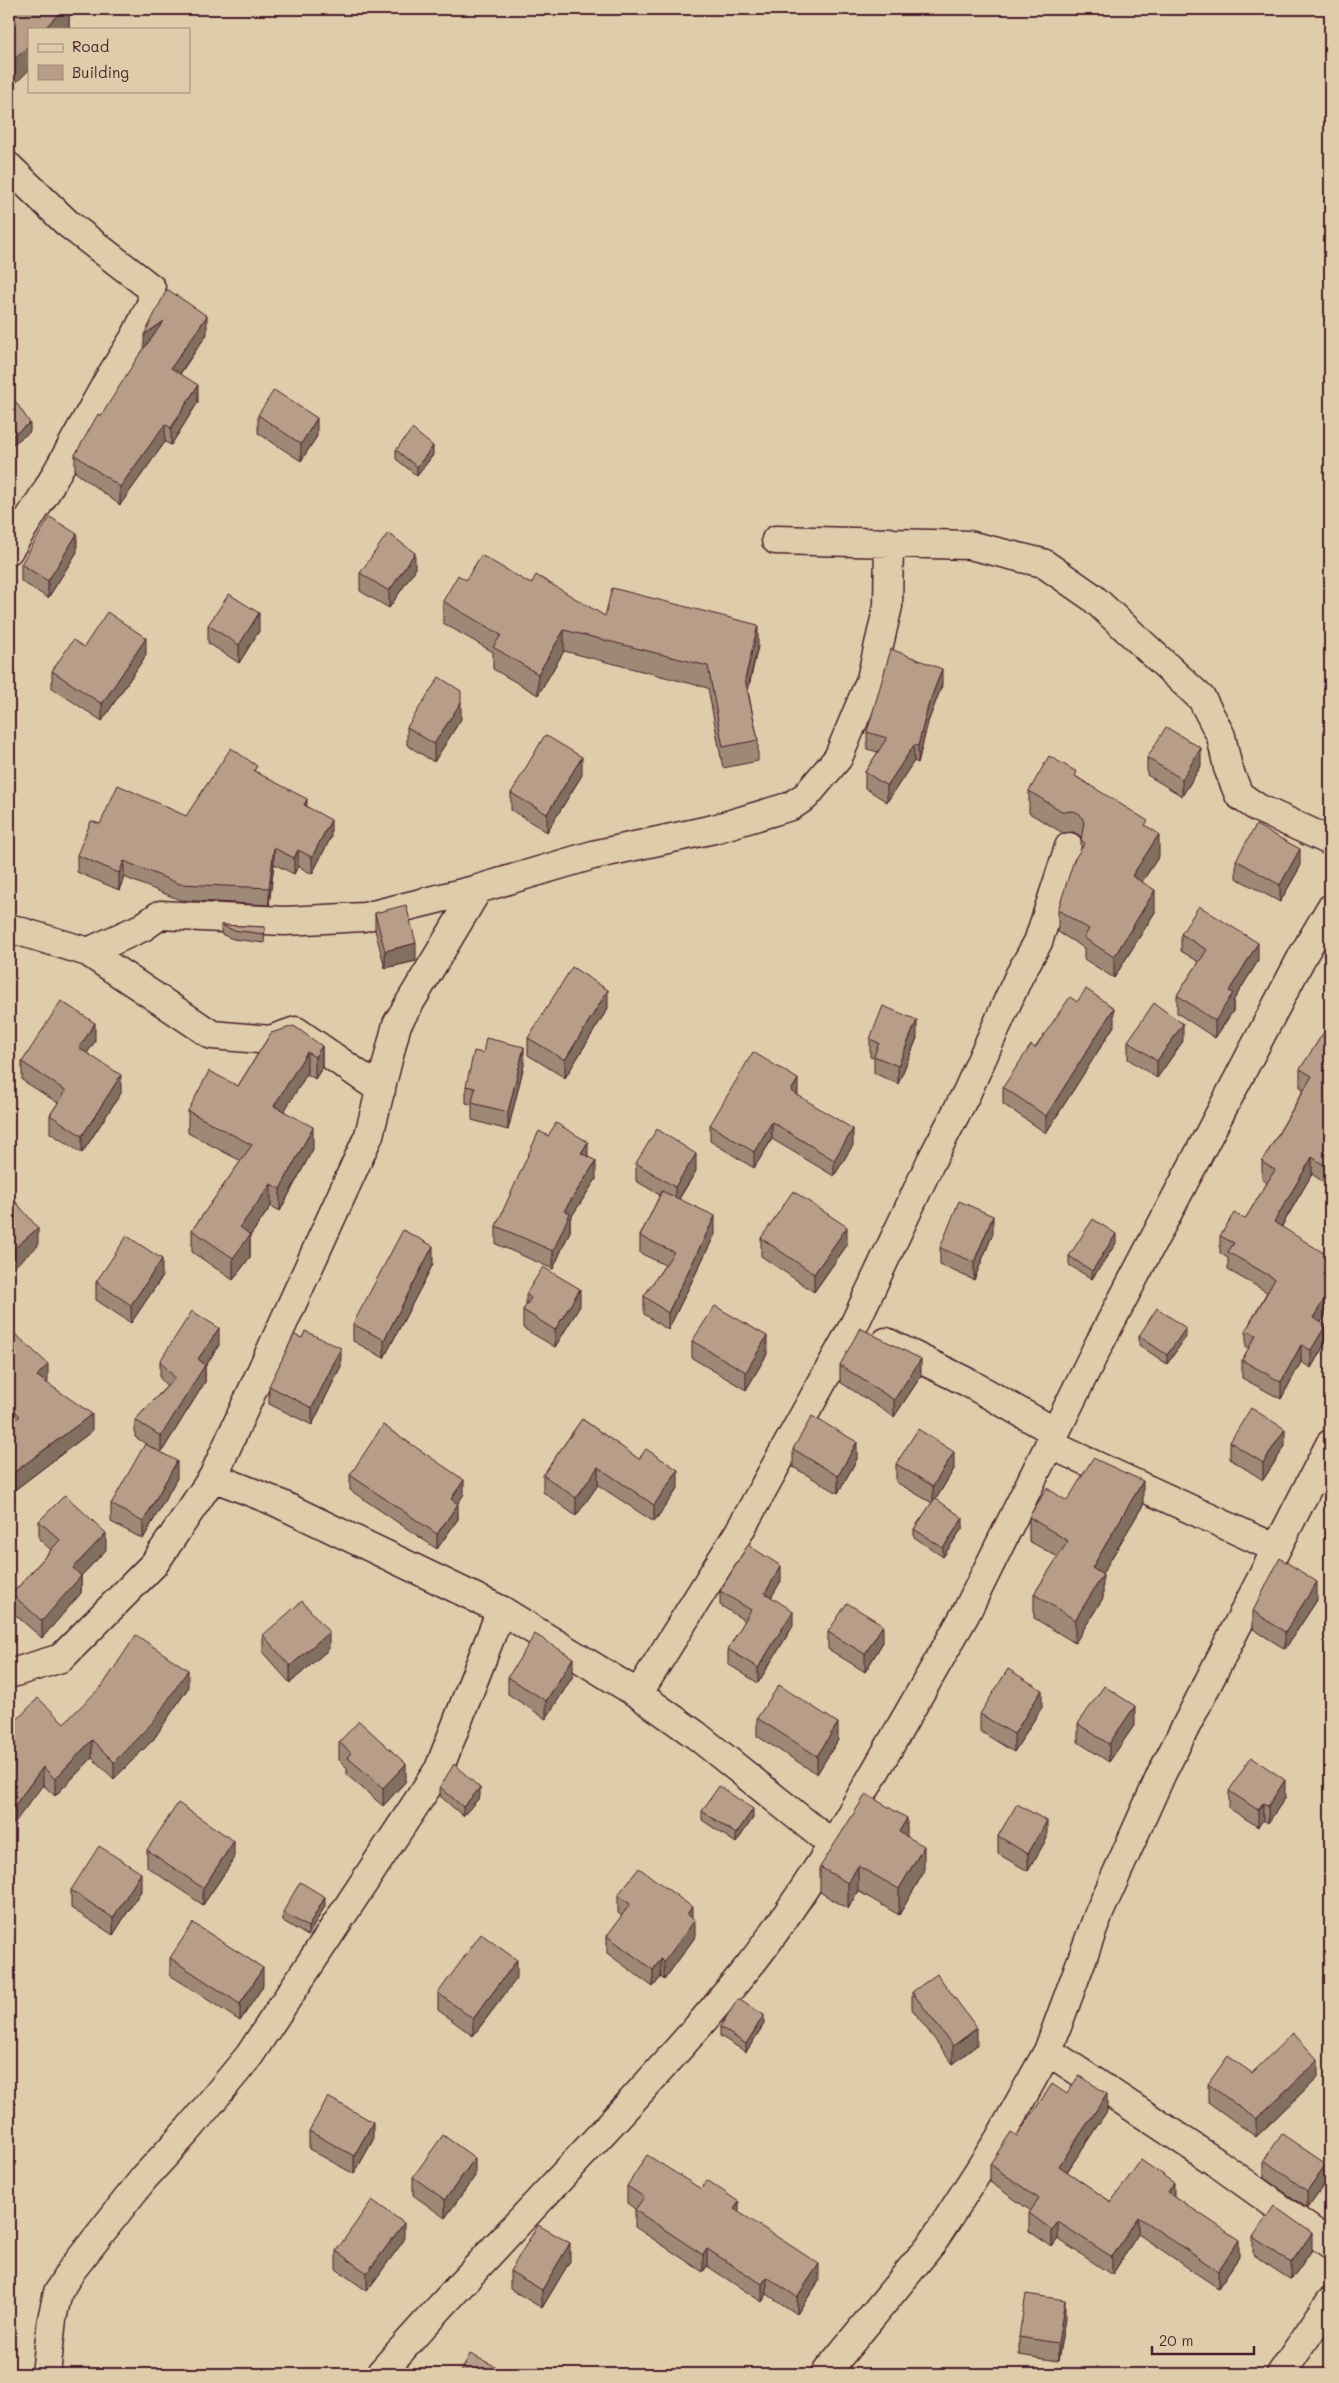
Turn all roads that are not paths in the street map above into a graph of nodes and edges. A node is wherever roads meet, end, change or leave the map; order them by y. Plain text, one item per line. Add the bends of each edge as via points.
1 (9, 167) edge
2 (776, 540) dead end
3 (889, 542) junction
4 (9, 550) edge
5 (1330, 841) edge
6 (1069, 848) dead end
7 (478, 889) junction
8 (1330, 909) edge
9 (9, 928) edge
10 (88, 952) junction
11 (381, 1090) junction
12 (854, 1325) junction
13 (1052, 1438) junction
14 (1330, 1444) edge
15 (212, 1477) junction
16 (1276, 1548) junction
17 (502, 1610) junction
18 (9, 1674) edge
19 (638, 1694) junction
20 (833, 1845) junction
21 (1048, 2051) junction
22 (1330, 2244) edge
23 (1330, 2302) edge
24 (46, 2374) edge
25 (380, 2374) edge
26 (824, 2374) edge
27 (1281, 2374) edge

1 - 4 street via 67,223 151,288 152,302 46,492
2 - 3 street
3 - 5 street via 969,545 1043,563 1092,597 1202,699 1221,736 1228,768 1239,795 1258,808
3 - 7 street via 888,606 871,679 838,758 806,796 791,806 724,827 593,854
6 - 12 street via 1038,942
7 - 10 street via 364,918 285,922 160,915
7 - 11 street via 398,1024
8 - 13 street via 1212,1125
9 - 10 street
10 - 11 street via 212,1035 270,1040 296,1031
11 - 15 street via 369,1135
12 - 13 street via 969,1383
12 - 19 street via 739,1532
13 - 16 street
13 - 20 street via 966,1613
14 - 16 street
15 - 17 street via 274,1501
15 - 18 street via 154,1564 61,1658
16 - 21 street via 1158,1781 1099,1913
17 - 19 street
17 - 24 street via 439,1770 402,1827 249,2056 144,2178 58,2292
19 - 20 street via 696,1735
20 - 25 street via 750,1964 606,2129
21 - 22 street via 1217,2162
21 - 26 street via 999,2139 933,2242
23 - 27 street

